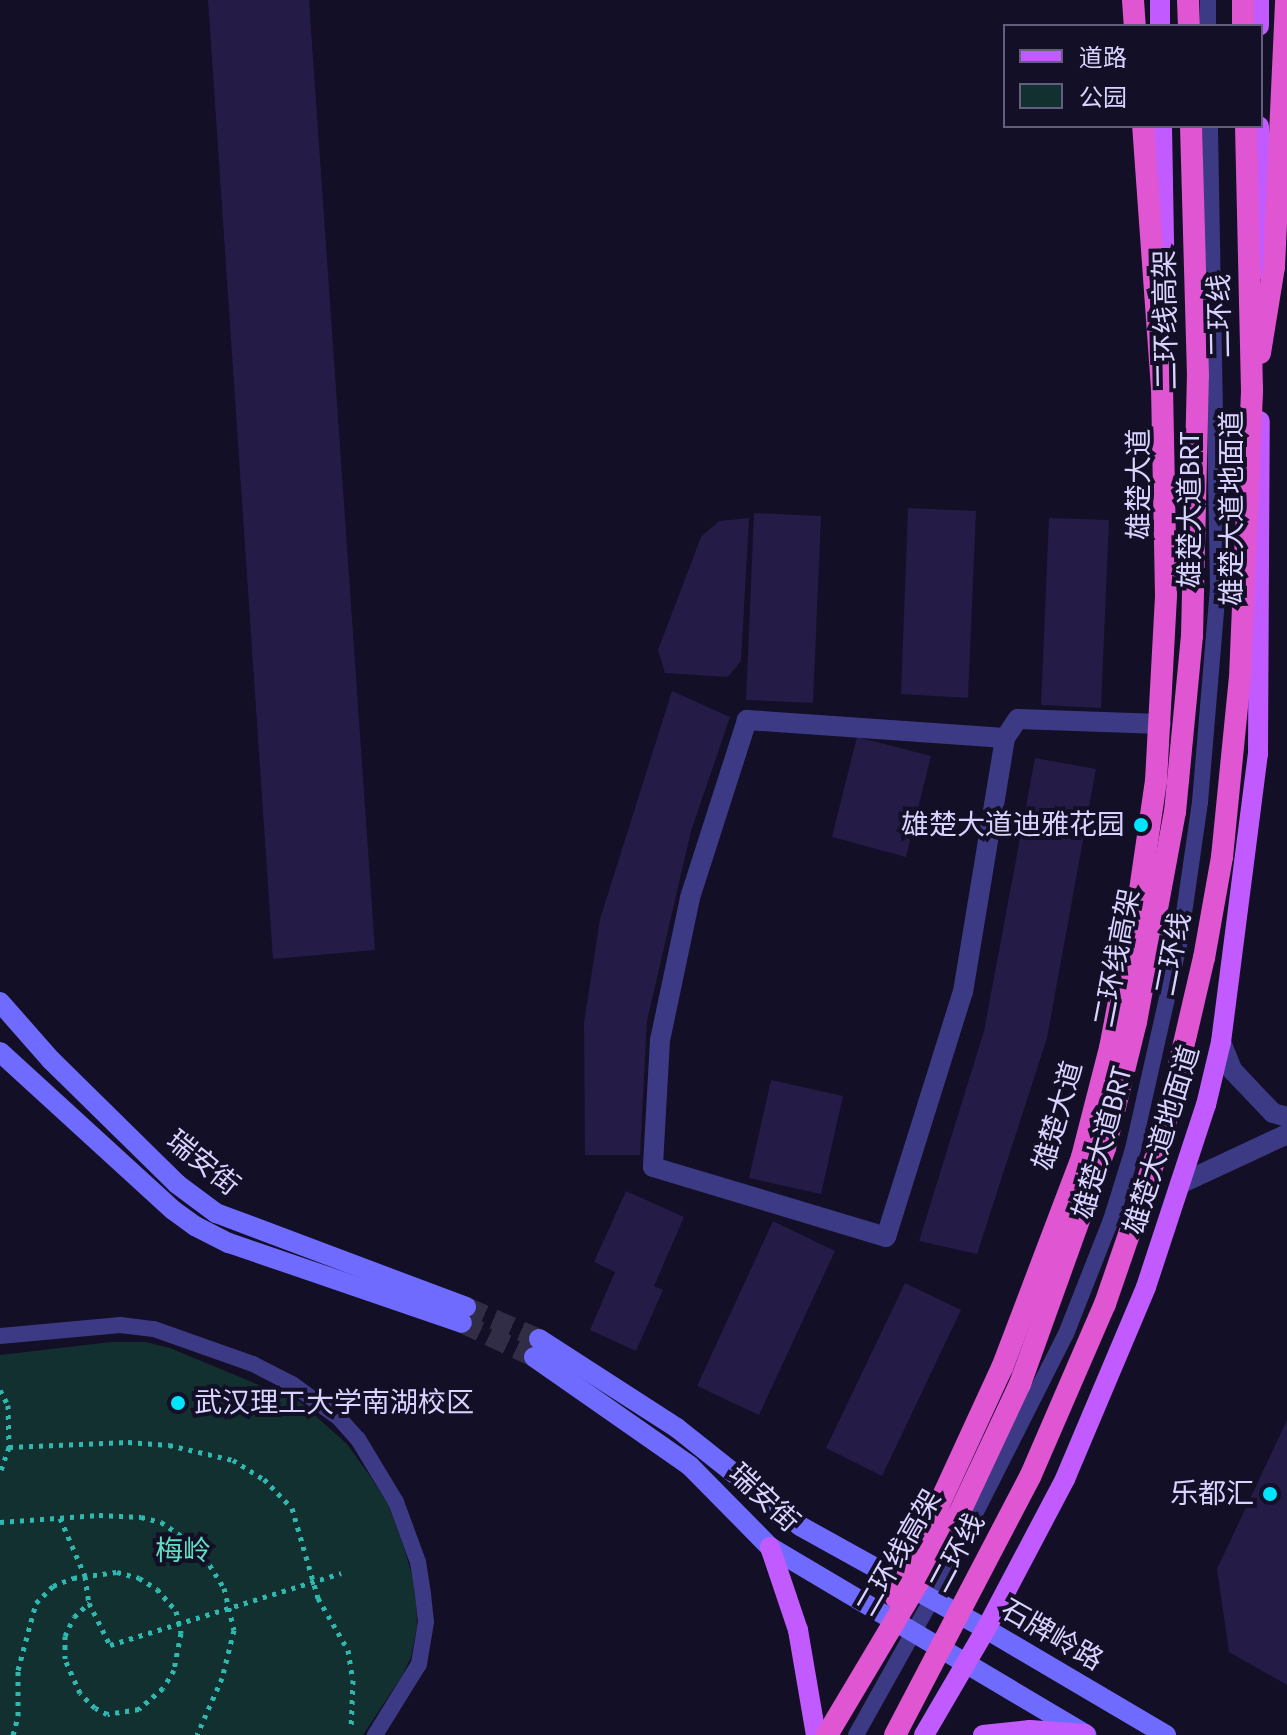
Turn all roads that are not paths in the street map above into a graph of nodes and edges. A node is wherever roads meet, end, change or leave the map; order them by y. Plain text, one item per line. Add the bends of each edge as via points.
1 (1133, 0) edge
2 (1160, 0) edge
3 (1188, 0) edge
4 (1208, 0) edge
5 (1243, 0) edge
6 (1259, 0) edge
7 (1286, 0) edge
8 (1135, 24) edge
9 (1160, 24) edge
10 (1189, 24) edge
11 (1208, 24) edge
12 (1243, 24) edge
13 (1259, 24) edge
14 (1143, 128) edge
15 (1162, 128) edge
16 (1191, 128) edge
17 (1210, 128) edge
18 (1246, 128) edge
19 (1259, 128) edge
20 (1252, 390) junction
21 (1161, 724) junction
22 (1005, 738) junction
23 (0, 1002) edge
24 (1221, 1042) junction
25 (0, 1052) edge
26 (1287, 1117) edge
27 (1287, 1134) edge
28 (1180, 1184) junction
29 (0, 1336) edge
30 (770, 1547) junction
31 (908, 1586) junction
32 (932, 1599) junction
33 (890, 1619) junction
34 (986, 1629) junction
35 (913, 1634) junction
36 (874, 1655) junction
37 (966, 1664) junction
38 (1086, 1734) edge
39 (375, 1735) edge
40 (817, 1735) edge
41 (827, 1735) edge
42 (856, 1735) edge
43 (895, 1735) edge
44 (924, 1735) edge
45 (983, 1735) edge
46 (1166, 1735) edge

1 - 8 highway
2 - 9 main road
3 - 10 highway
4 - 11 lane
5 - 12 highway
6 - 13 main road
7 - 20 highway, bridge via 1274,267
14 - 36 highway, bridge via 1162,389 1166,541 1156,781 1139,897 1110,1048 1082,1157 1002,1368 910,1560
15 - 21 main road, 雄楚大道 via 1169,478
16 - 36 highway, 二环线高架, bridge via 1198,376 1192,636 1175,812 1136,1022 1105,1148 1020,1384 959,1514
17 - 32 lane, 雄楚大道BRT via 1218,588 1200,802 1180,941 1133,1149 1111,1220 1066,1334
18 - 20 highway, 二环线, bridge
19 - 24 main road, 雄楚大道地面道 via 1258,754
20 - 43 highway, 二环线, bridge via 1240,678 1222,857 1162,1138 1137,1219 1072,1383 1000,1538
21 - 22 street via 1018,719
21 - 31 main road, 雄楚大道 via 1140,880 1109,1039 1058,1216 1008,1352
22 - 22 street via 963,992 886,1237 653,1167 660,1040 684,927 747,720
23 - 25 main road, 瑞安街 via 177,1184 216,1213 464,1315 229,1243 195,1226
24 - 26 street via 1233,1071 1273,1113
24 - 28 main road, 雄楚大道地面道
27 - 28 street
28 - 34 main road, 雄楚大道地面道 via 1146,1287 1065,1479
29 - 39 lane via 120,1325 154,1329 253,1364 318,1401 348,1428 379,1471 406,1526 418,1562 426,1622 419,1664
30 - 31 main road, 瑞安街 via 690,1466 536,1348 677,1428 800,1526
30 - 33 main road, 瑞安街
30 - 40 main road via 798,1630
31 - 32 main road, 石牌岭路
31 - 33 main road, 雄楚大道
32 - 34 main road, 石牌岭路
32 - 35 lane, 雄楚大道BRT
33 - 35 main road, 瑞安街
33 - 40 main road, 雄楚大道
34 - 37 main road, 雄楚大道地面道
34 - 46 main road, 石牌岭路
35 - 37 main road, 瑞安街
35 - 42 lane, 雄楚大道BRT
36 - 41 highway, 二环线高架, bridge
37 - 38 main road
37 - 44 main road, 雄楚大道地面道
38 - 45 main road via 1030,1730

